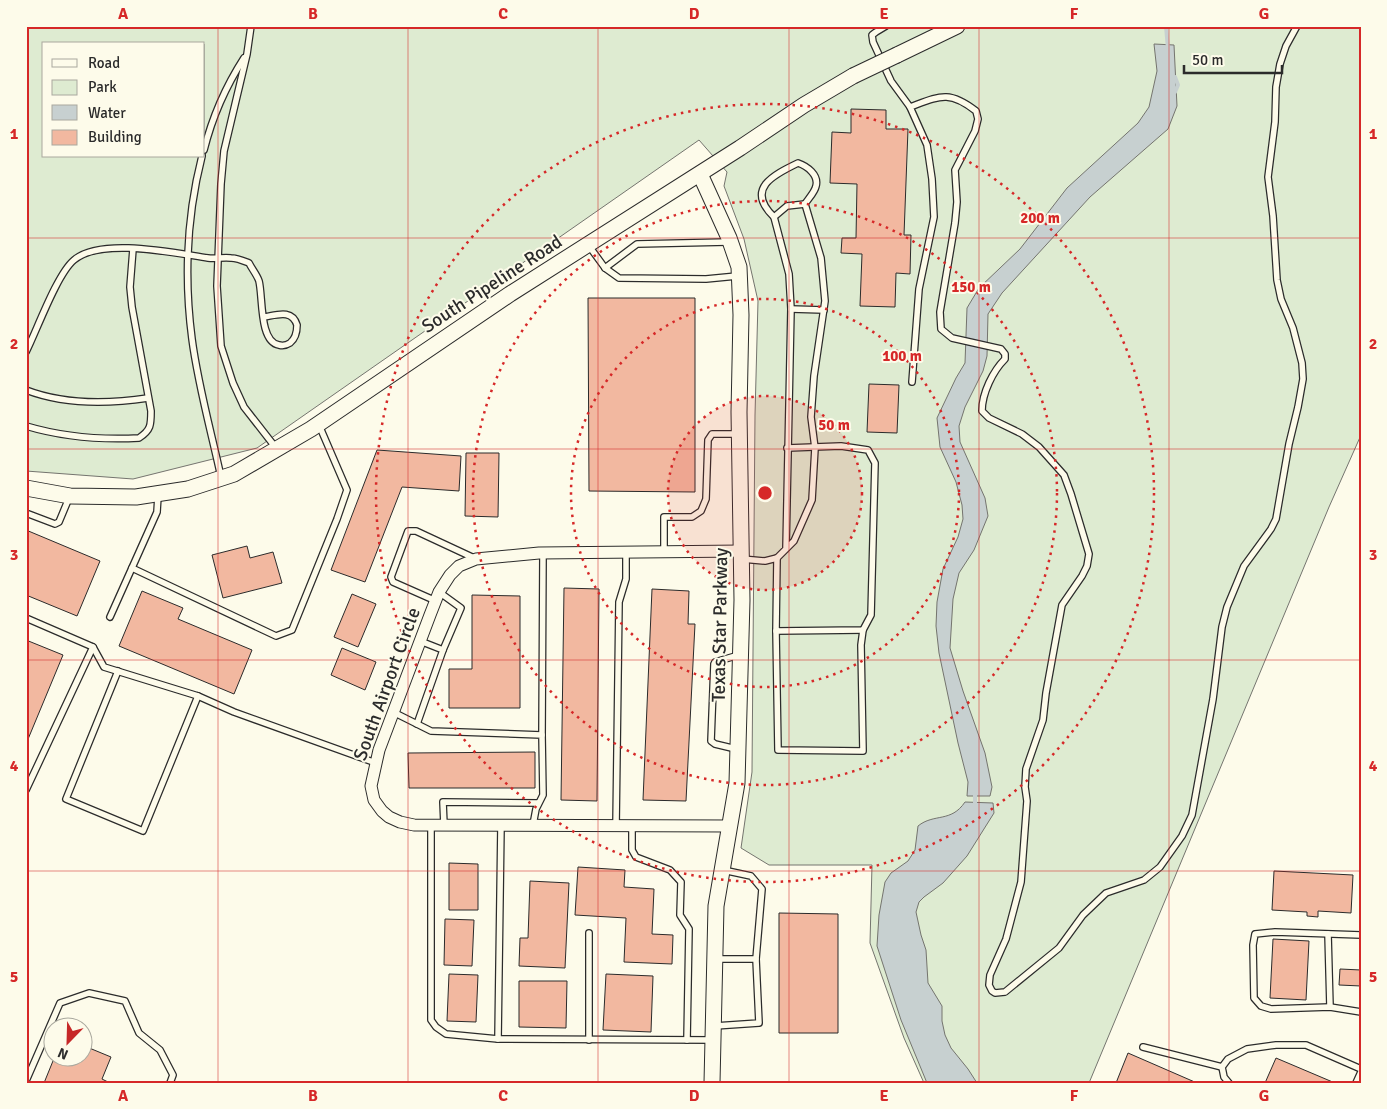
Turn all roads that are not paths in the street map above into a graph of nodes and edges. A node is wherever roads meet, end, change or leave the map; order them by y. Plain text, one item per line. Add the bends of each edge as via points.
1 (251, 26) edge
2 (886, 26) edge
3 (957, 26) edge
4 (1297, 26) edge
5 (247, 54) junction
6 (910, 107) junction
7 (205, 146) edge
8 (202, 158) edge
9 (700, 174) junction
10 (805, 204) junction
11 (774, 216) junction
12 (730, 242) junction
13 (588, 245) junction
14 (133, 249) junction
15 (187, 255) junction
16 (219, 259) junction
17 (605, 268) junction
18 (739, 276) junction
19 (791, 308) junction
20 (824, 310) junction
21 (264, 317) junction
22 (26, 352) edge
23 (912, 382) dead end
24 (26, 390) edge
25 (148, 398) junction
26 (318, 424) junction
27 (26, 426) edge
28 (740, 434) junction
29 (787, 448) junction
30 (815, 448) junction
31 (276, 449) junction
32 (221, 478) junction
33 (26, 488) edge
34 (158, 494) junction
35 (70, 496) junction
36 (26, 513) edge
37 (786, 549) junction
38 (626, 552) junction
39 (664, 552) junction
40 (543, 553) junction
41 (742, 555) junction
42 (777, 558) junction
43 (476, 559) junction
44 (132, 568) junction
45 (438, 597) junction
46 (110, 617) dead end
47 (26, 618) edge
48 (863, 630) junction
49 (776, 631) junction
50 (420, 641) junction
51 (93, 647) junction
52 (442, 650) junction
53 (741, 654) junction
54 (118, 671) junction
55 (198, 696) junction
56 (393, 712) junction
57 (417, 724) junction
58 (542, 735) junction
59 (738, 749) junction
60 (376, 763) junction
61 (27, 790) edge
62 (538, 804) junction
63 (431, 825) junction
64 (444, 825) junction
65 (500, 826) junction
66 (533, 826) junction
67 (616, 826) junction
68 (632, 826) junction
69 (730, 826) junction
70 (722, 870) junction
71 (588, 933) dead end
72 (1328, 934) junction
73 (1361, 935) edge
74 (714, 959) junction
75 (756, 959) junction
76 (1330, 1007) junction
77 (1361, 1012) edge
78 (713, 1033) junction
79 (498, 1039) junction
80 (589, 1040) junction
81 (687, 1040) junction
82 (1143, 1047) dead end
83 (1222, 1067) junction
84 (1361, 1070) edge
85 (26, 1081) edge
86 (170, 1083) edge
87 (712, 1083) edge
88 (1229, 1083) edge
89 (1356, 1083) edge

1 - 5 lane
2 - 6 lane via 872,35 873,42 892,81
3 - 9 street, South Pipeline Road, bridge via 935,33 853,76
4 - 6 lane via 1280,64 1268,177 1277,280 1296,337 1303,378 1276,519 1244,566 1227,607 1192,815 1160,867 1144,880 1106,893 1083,915 1059,948 1005,992 995,993 989,984 1021,882 1026,769 1043,720 1062,605 1082,576 1089,554 1064,476 1039,447 1022,434 989,418 982,410 984,394 1005,354 1001,350 952,338 941,329 940,312 956,209 954,170 975,131 976,111 945,96
5 - 7 lane via 230,80
5 - 16 lane via 224,151
6 - 23 lane via 927,145 934,218 919,289
8 - 15 lane
9 - 12 street, Texas Star Parkway
9 - 13 street, South Pipeline Road
10 - 11 lane via 787,206
10 - 11 lane via 816,188 816,178 807,165 798,162 765,184 761,192 762,200
10 - 20 lane via 821,258
11 - 19 lane via 789,274
12 - 17 lane via 637,244
12 - 18 street, Texas Star Parkway
13 - 17 lane
13 - 26 street, South Pipeline Road
14 - 15 lane
14 - 22 lane via 92,250 72,261
14 - 25 lane via 132,307
15 - 16 lane
15 - 32 lane via 192,338
16 - 21 lane via 232,258 249,263 259,280
16 - 31 lane via 217,286 221,346 244,407
17 - 18 lane via 619,278
18 - 28 street, Texas Star Parkway
19 - 20 lane
19 - 29 lane
20 - 30 lane via 811,417
21 - 21 lane via 285,314 293,318 298,325 294,338 283,346 274,344 267,336
24 - 25 lane via 68,401
25 - 27 lane via 151,423 139,438 77,438
26 - 31 street, South Pipeline Road
26 - 44 lane via 347,490 292,630 276,636
28 - 39 lane via 712,434 708,440 706,499 702,511 692,517 664,517
28 - 41 street, Texas Star Parkway
29 - 30 lane
29 - 37 lane
30 - 37 lane via 812,500 794,541
30 - 48 lane via 841,446 868,450 875,463 871,615
31 - 32 street, South Pipeline Road via 234,474
32 - 34 street, South Pipeline Road via 188,489
33 - 35 street, South Pipeline Road
34 - 35 street, South Pipeline Road
34 - 44 lane via 157,512
35 - 36 lane via 59,522 55,524
37 - 42 lane
38 - 39 street, South Airport Circle
38 - 40 street, South Airport Circle
38 - 67 lane via 626,579 619,602
39 - 41 street, South Airport Circle
40 - 43 street, South Airport Circle
40 - 58 lane
41 - 42 lane via 765,561
41 - 53 street, Texas Star Parkway
42 - 49 lane
43 - 45 street, South Airport Circle via 459,566 450,575
43 - 45 lane via 416,531 408,532 391,577 393,582
44 - 46 lane
45 - 50 street, South Airport Circle
45 - 52 lane via 461,608
47 - 51 lane
48 - 49 lane
48 - 49 lane via 863,751 778,750
50 - 52 lane
50 - 56 street, South Airport Circle
51 - 54 lane via 104,667
51 - 61 lane
52 - 57 lane
53 - 59 street, Texas Star Parkway
53 - 59 lane via 714,664 711,741
54 - 55 lane
54 - 55 lane via 66,799 143,831
55 - 60 lane
56 - 57 lane
56 - 60 street, South Airport Circle
57 - 58 lane via 431,731
58 - 62 lane via 543,795
59 - 69 street, Texas Star Parkway via 737,783
60 - 63 street, South Airport Circle via 371,786 374,800 382,811 400,822
62 - 64 lane via 443,802
62 - 66 lane
63 - 64 street, South Airport Circle
63 - 79 lane via 431,1020 446,1034
64 - 65 street, South Airport Circle
65 - 66 street, South Airport Circle
65 - 79 lane
66 - 67 street, South Airport Circle
67 - 68 street, South Airport Circle
68 - 69 street, South Airport Circle
68 - 81 lane via 632,850 636,857 670,870 681,882 680,915 689,928
69 - 70 street, Texas Star Parkway
70 - 74 street, Texas Star Parkway via 716,906
70 - 75 lane via 751,876 762,889
71 - 80 lane
72 - 73 lane
72 - 76 lane
72 - 76 lane via 1255,934 1254,998 1261,1006 1271,1009
74 - 75 lane
74 - 78 street, Texas Star Parkway
75 - 78 lane via 759,1023
76 - 77 lane
78 - 81 lane
78 - 87 street, Texas Star Parkway
79 - 80 lane
80 - 81 lane
82 - 83 lane
83 - 84 lane via 1228,1058 1247,1049 1276,1045 1306,1046
83 - 88 lane
84 - 89 lane
85 - 86 lane via 60,1003 89,993 125,1001 139,1033 160,1050 173,1075

